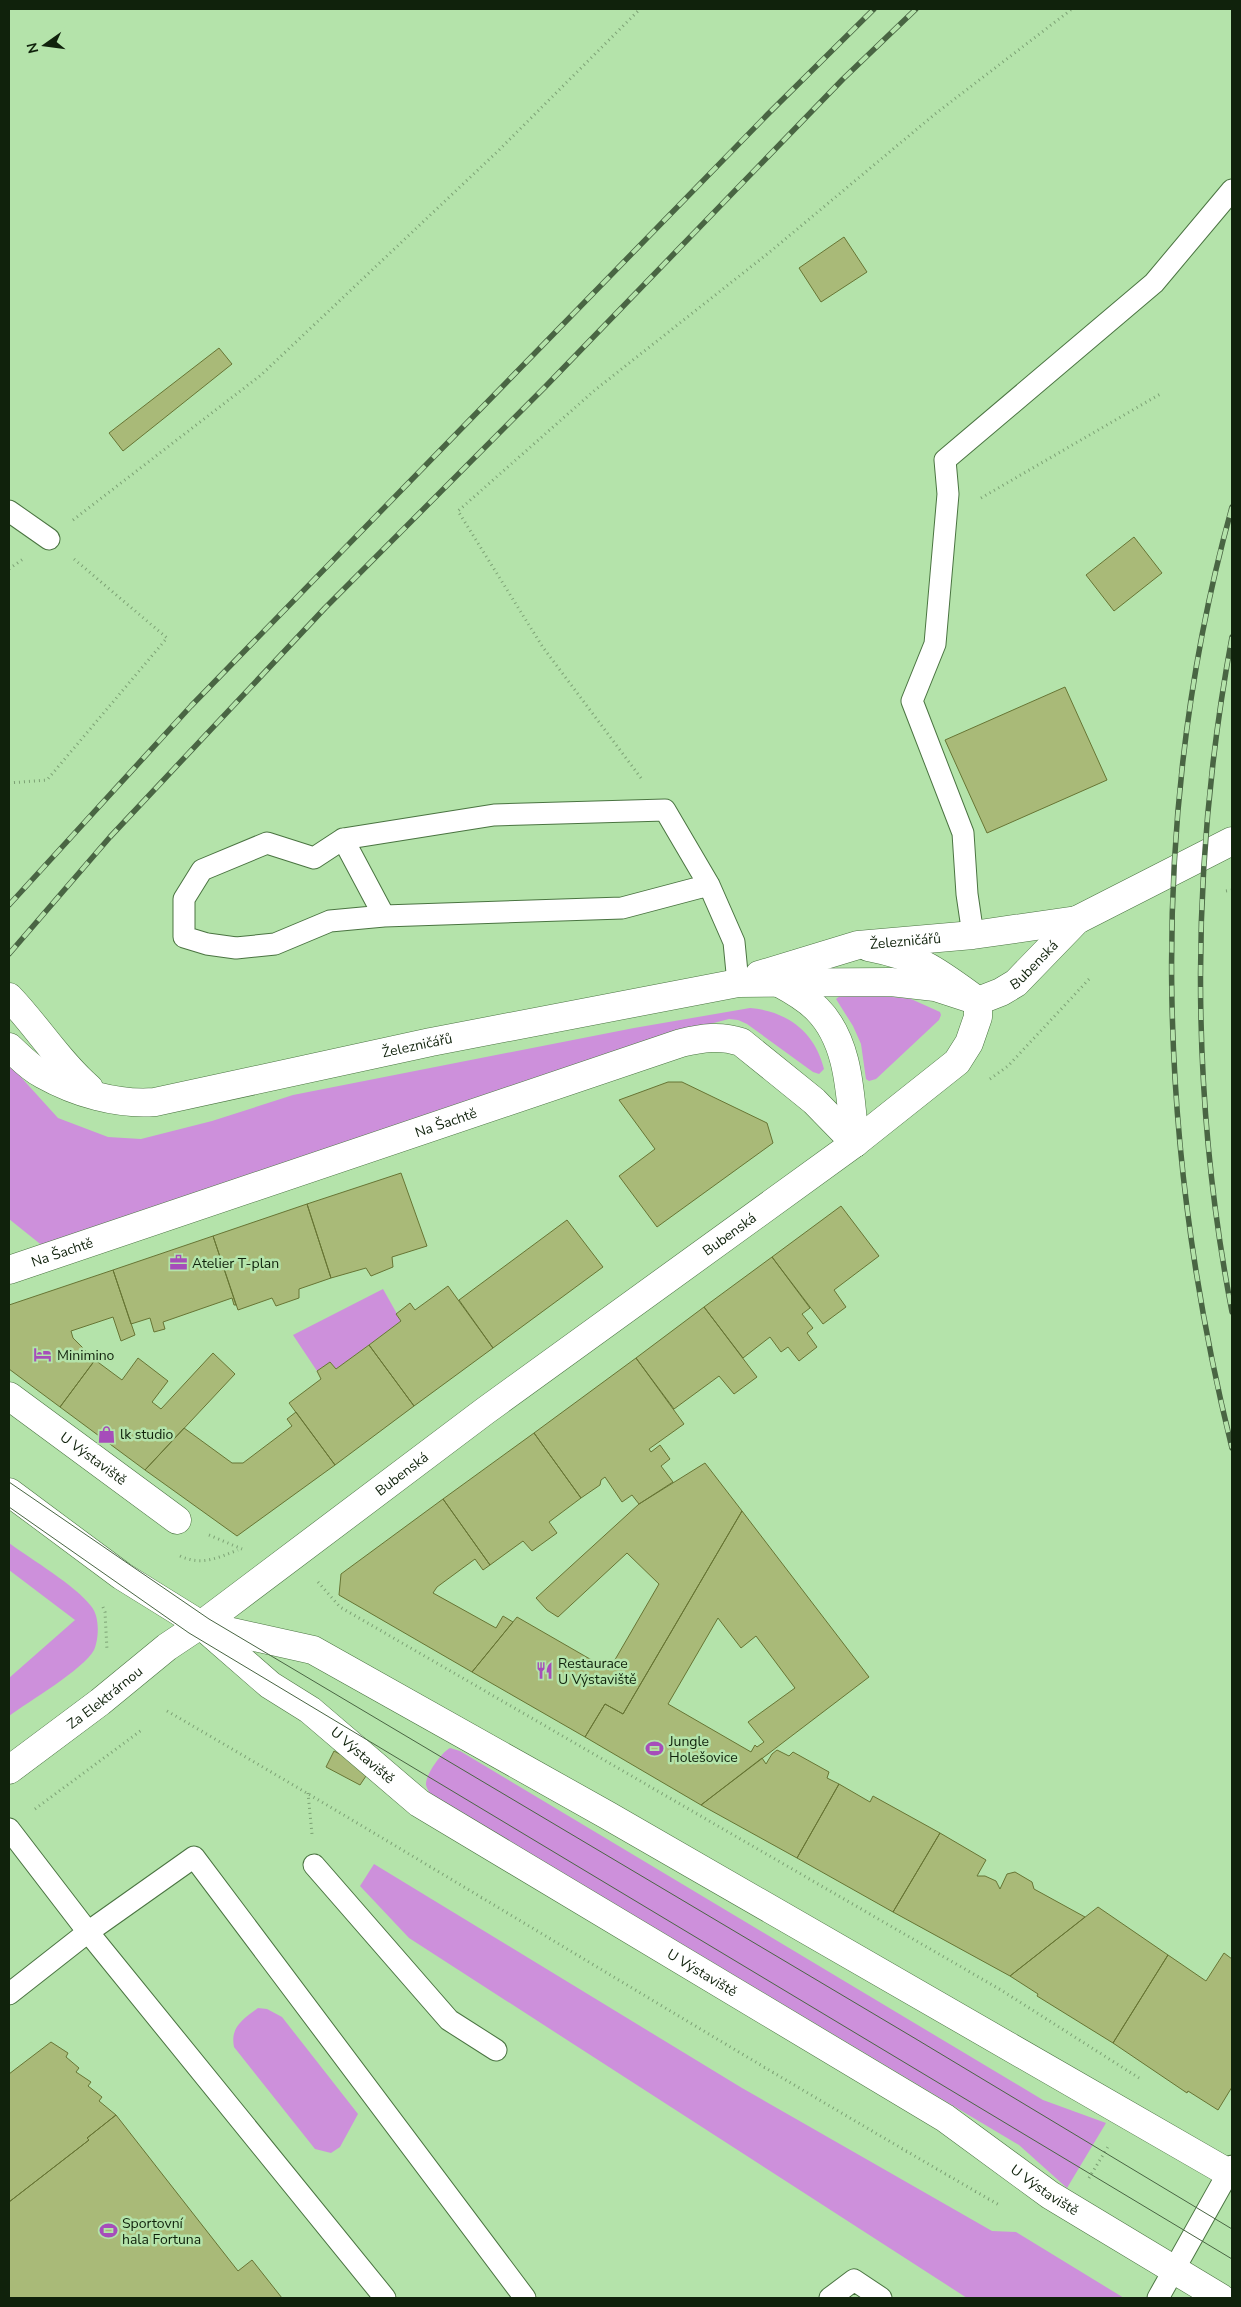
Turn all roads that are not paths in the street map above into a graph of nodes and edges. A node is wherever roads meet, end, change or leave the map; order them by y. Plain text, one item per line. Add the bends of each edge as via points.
1 (1232, 190) edge
2 (9, 511) edge
3 (49, 539) road end
4 (343, 839) junction
5 (1232, 841) edge
6 (709, 885) junction
7 (384, 916) junction
8 (1077, 920) junction
9 (973, 935) junction
10 (858, 945) junction
11 (738, 983) junction
12 (779, 983) junction
13 (9, 996) edge
14 (978, 1001) junction
15 (9, 1048) edge
16 (98, 1096) junction
17 (855, 1143) junction
18 (9, 1270) edge
19 (9, 1396) edge
20 (9, 1492) edge
21 (177, 1520) dead end
22 (201, 1625) junction
23 (9, 1770) edge
24 (9, 1829) edge
25 (314, 1865) road end
26 (88, 1932) junction
27 (9, 1994) edge
28 (496, 2050) dead end
29 (1231, 2171) edge
30 (1174, 2270) junction
31 (385, 2298) edge
32 (525, 2298) edge
33 (830, 2298) edge
34 (881, 2298) edge
35 (1158, 2298) edge
36 (1221, 2298) edge

1 - 9 lane via 1154,283 945,460 948,494 935,644 912,701 963,833
2 - 3 lane
4 - 6 lane via 494,815 665,810
4 - 7 lane
4 - 7 lane via 314,858 267,843 202,870 184,899 184,937 236,948 275,944 330,921
5 - 8 street, Bubenská
6 - 7 lane via 622,908
6 - 11 lane via 734,942
8 - 9 street, Železničářů
8 - 14 street, Bubenská via 1016,983
9 - 10 street, Železničářů
10 - 11 street, Železničářů
10 - 14 street via 920,961
11 - 12 street, Železničářů
11 - 16 street, Železničářů via 431,1042 155,1102 136,1104
12 - 14 street, Železničářů via 891,982 935,987
12 - 17 street via 817,1008 838,1041
13 - 16 street via 34,1022 67,1068
14 - 17 street, Bubenská via 978,1017 969,1043 957,1062
15 - 16 street, Železničářů via 41,1074
17 - 18 street, Na Šachtě via 814,1101 747,1046 727,1037 704,1038 680,1043
17 - 22 street, Bubenská via 485,1411
19 - 21 street, U Výstaviště
20 - 22 street, U Výstaviště via 122,1576
22 - 23 street, Za Elektrárnou
22 - 29 street, U Výstaviště via 313,1650
22 - 30 street, U Výstaviště via 270,1685 310,1710 419,1803 945,2118 1050,2195
24 - 26 lane
25 - 28 lane via 449,2020
26 - 27 lane
26 - 31 lane
26 - 32 lane via 194,1857
29 - 30 lane
30 - 35 lane
30 - 36 street, U Výstaviště
33 - 34 lane via 854,2280

